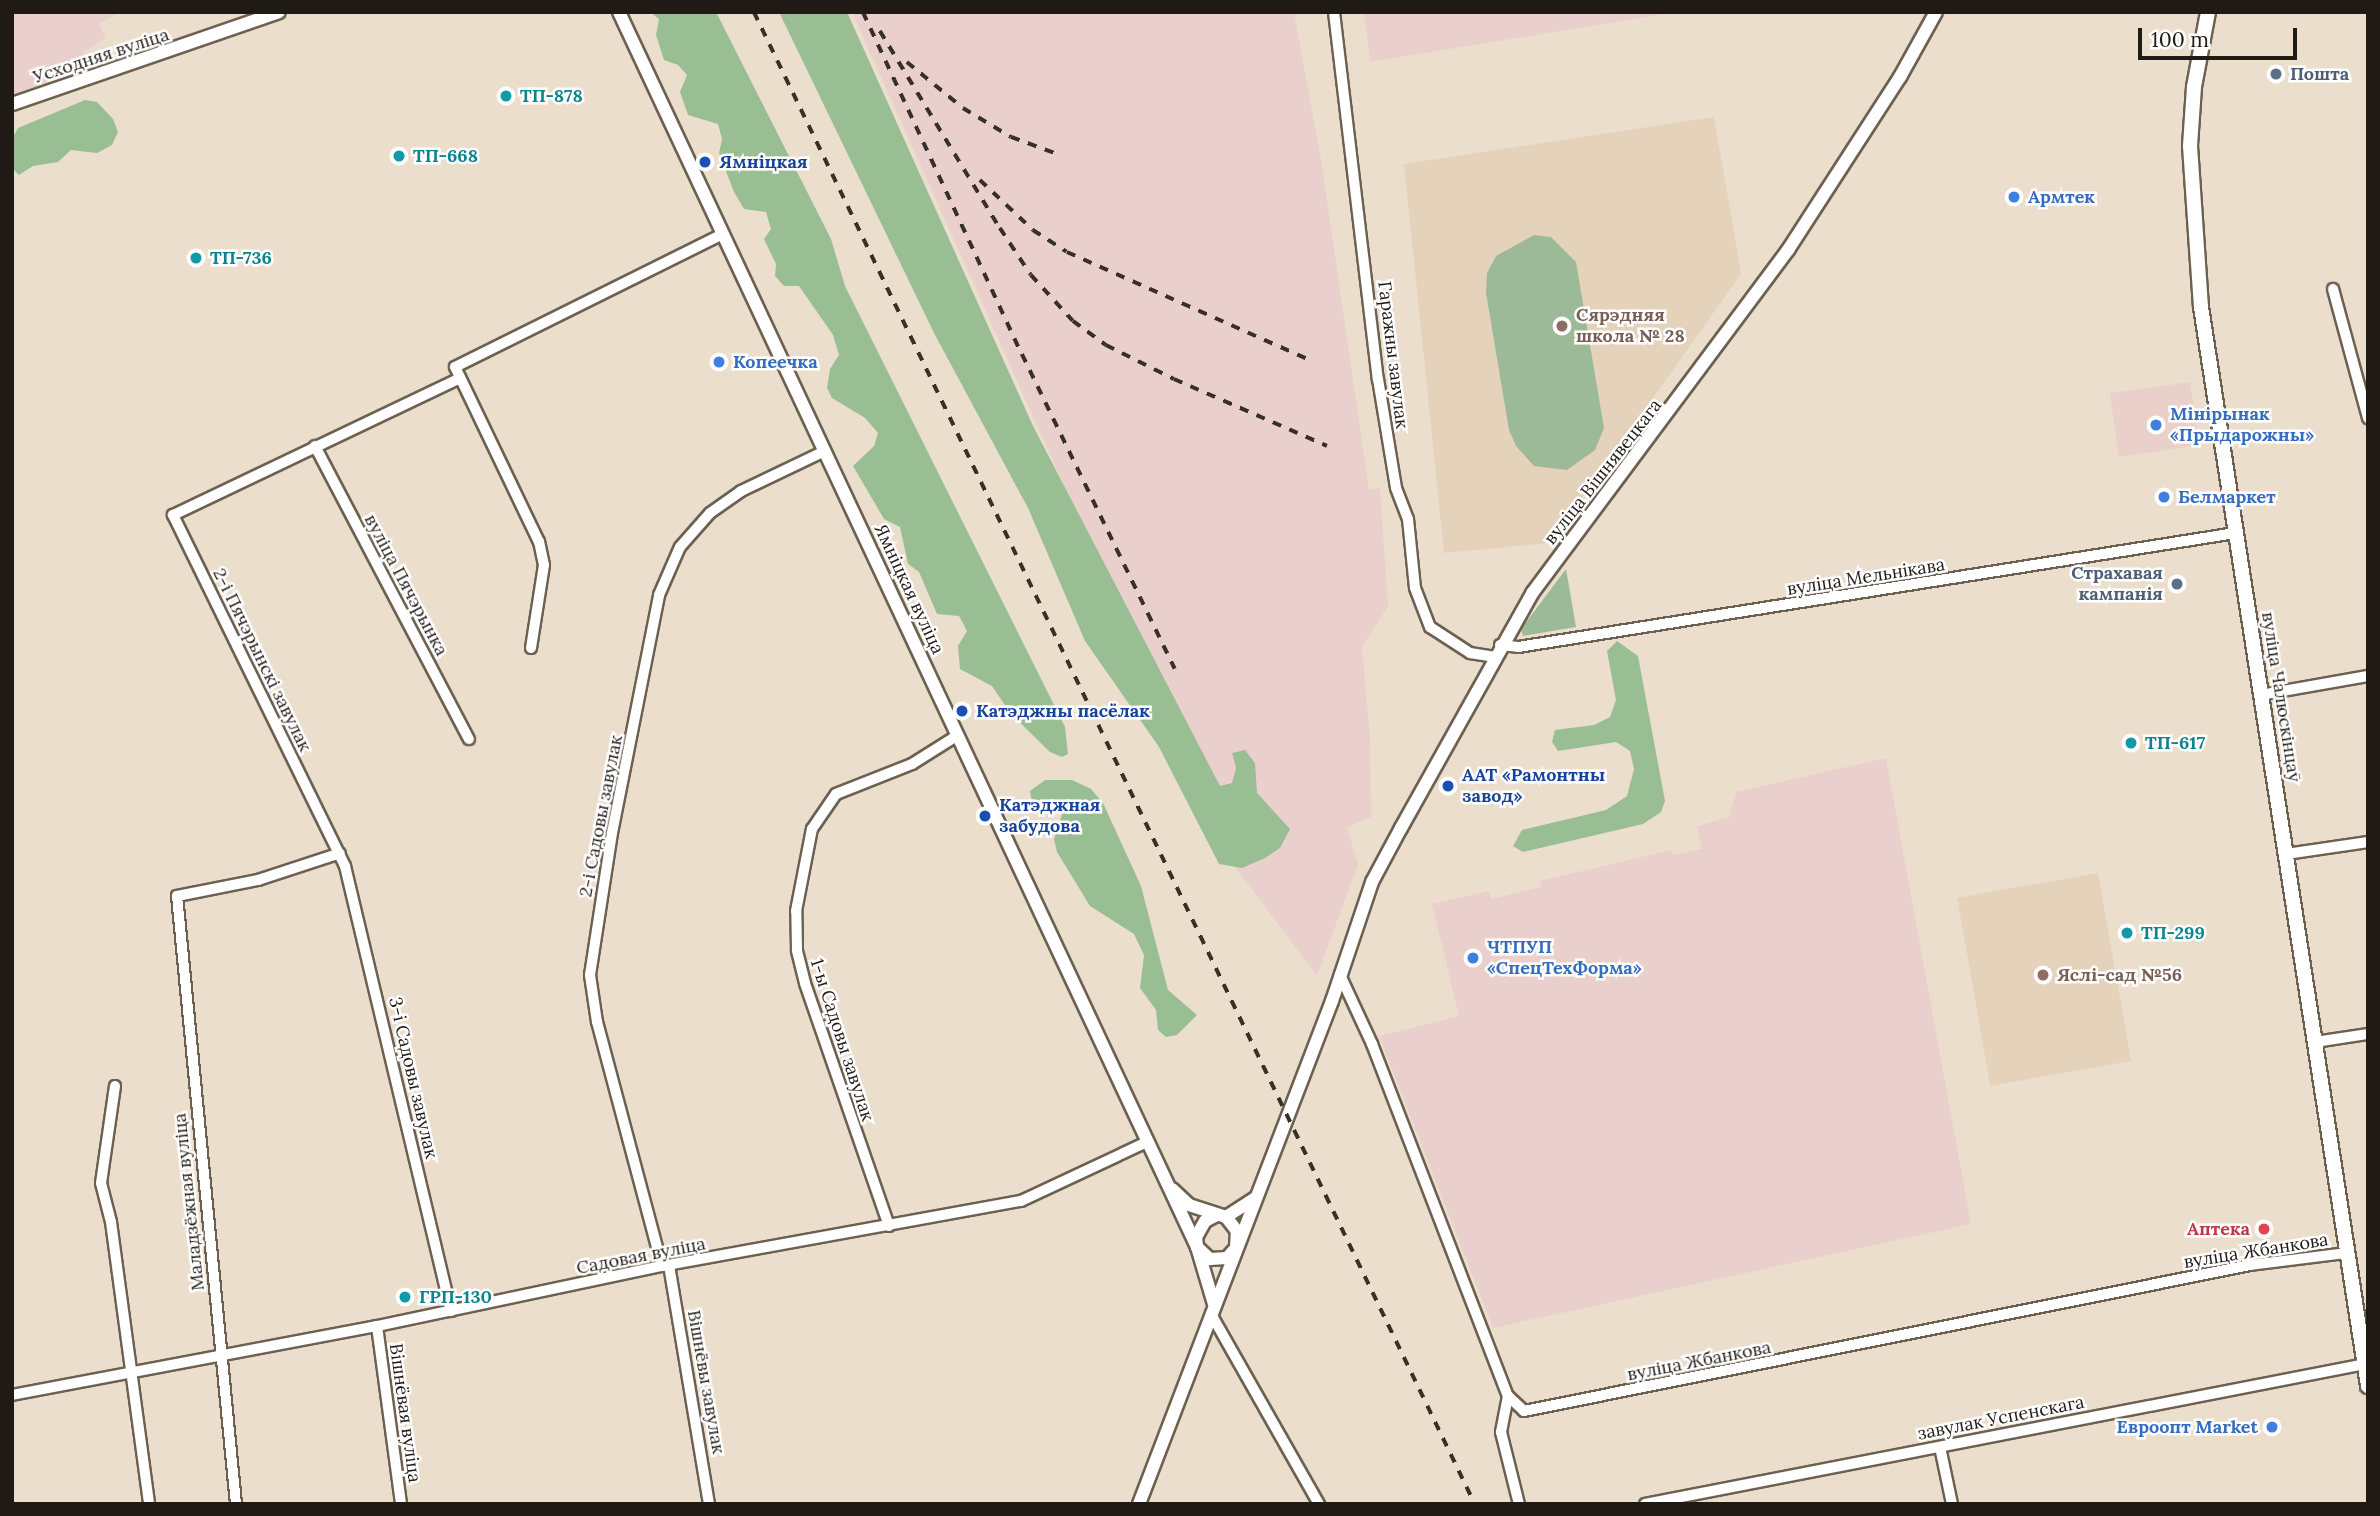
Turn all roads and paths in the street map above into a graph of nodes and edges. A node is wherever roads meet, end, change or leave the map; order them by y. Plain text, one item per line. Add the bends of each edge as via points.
1 (279, 12) edge
2 (619, 12) edge
3 (1334, 12) edge
4 (1936, 12) edge
5 (2208, 12) edge
6 (12, 104) edge
7 (723, 234) junction
8 (2333, 289) dead end
9 (460, 378) junction
10 (2367, 412) edge
11 (315, 446) junction
12 (825, 451) junction
13 (2235, 533) junction
14 (531, 648) dead end
15 (1497, 651) junction
16 (2368, 676) edge
17 (2260, 695) junction
18 (958, 736) junction
19 (469, 739) dead end
20 (2368, 842) edge
21 (340, 853) junction
22 (2286, 854) junction
23 (1340, 975) junction
24 (2368, 1034) edge
25 (2315, 1042) junction
26 (115, 1086) dead end
27 (1147, 1142) junction
28 (1164, 1182) junction
29 (1255, 1198) junction
30 (1221, 1216) junction
31 (889, 1226) junction
32 (1197, 1247) junction
33 (1236, 1248) junction
34 (2347, 1253) junction
35 (665, 1266) junction
36 (1213, 1309) junction
37 (451, 1311) junction
38 (377, 1326) junction
39 (2363, 1330) edge
40 (220, 1355) junction
41 (2365, 1364) junction
42 (132, 1374) junction
43 (2368, 1386) edge
44 (12, 1395) edge
45 (1508, 1396) junction
46 (1940, 1447) junction
47 (149, 1504) edge
48 (236, 1504) edge
49 (401, 1504) edge
50 (709, 1504) edge
51 (1139, 1504) edge
52 (1319, 1504) edge
53 (1519, 1504) edge
54 (1645, 1504) edge
55 (1952, 1504) edge

1 - 6 main road, Усходняя вуліца
2 - 7 main road, Ямніцкая вуліца
3 - 15 street, Гаражны завулак via 1378,379 1396,488 1408,519 1415,588 1430,627 1471,653
4 - 15 main road, вуліца Вішнявецкага via 1900,77 1788,250 1533,592
5 - 13 main road, вуліца Чалюскінцаў via 2194,87 2190,195 2201,307
7 - 9 street via 455,367
7 - 12 main road, Ямніцкая вуліца
8 - 10 street
9 - 11 street
9 - 14 street via 539,542 544,565
11 - 19 street, вуліца Пячэрынка
11 - 21 street, 2-і Пячэрынскі завулак via 173,515
12 - 18 main road, Ямніцкая вуліца
12 - 35 street, 2-і Садовы завулак via 741,491 710,513 680,547 659,595 612,833 590,975 597,1022
13 - 15 street, вуліца Мельнікава
13 - 17 main road, вуліца Чалюскінцаў
15 - 23 main road, вуліца Вішнявецкага via 1372,882
16 - 17 street
17 - 22 main road, вуліца Чалюскінцаў
18 - 27 main road, Ямніцкая вуліца
18 - 31 street, 1-ы Садовы завулак via 912,764 836,794 812,829 797,904 796,939 805,983
20 - 22 street
21 - 37 street, 3-і Садовы завулак via 369,956
21 - 40 street, Маладзёжная вуліца via 257,880 177,896
22 - 25 main road, вуліца Чалюскінцаў
23 - 29 main road, вуліца Вішнявецкага
23 - 45 street via 1372,1044
24 - 25 street
25 - 34 main road, вуліца Чалюскінцаў
26 - 42 street via 101,1183 111,1222
27 - 28 main road, Ямніцкая вуліца
27 - 31 street, Садовая вуліца via 1021,1201
28 - 30 main road via 1189,1205
28 - 32 main road, Ямніцкая вуліца
29 - 30 main road
29 - 33 main road, вуліца Вішнявецкага
30 - 32 main road via 1199,1228
30 - 33 main road via 1237,1231
31 - 35 street, Садовая вуліца
32 - 33 main road via 1214,1260 1227,1258
32 - 36 main road, Ямніцкая вуліца
33 - 36 main road, вуліца Вішнявецкага
34 - 39 main road, вуліца Чалюскінцаў
34 - 45 street, вуліца Жбанкова via 2250,1265 1524,1411
35 - 37 street, Садовая вуліца
35 - 50 street, Вішнёвы завулак
36 - 51 main road, вуліца Вішнявецкага
36 - 52 street
37 - 38 street, Садовая вуліца
38 - 40 street, Садовая вуліца
38 - 49 street, Вішнёвая вуліца
39 - 41 main road, вуліца Чалюскінцаў
40 - 42 street, Садовая вуліца
40 - 48 street, Маладзёжная вуліца
41 - 43 main road, вуліца Чалюскінцаў
41 - 46 street, завулак Успенскага
42 - 44 street, Садовая вуліца
42 - 47 street
45 - 53 street via 1502,1432
46 - 54 street, завулак Успенскага
46 - 55 street

